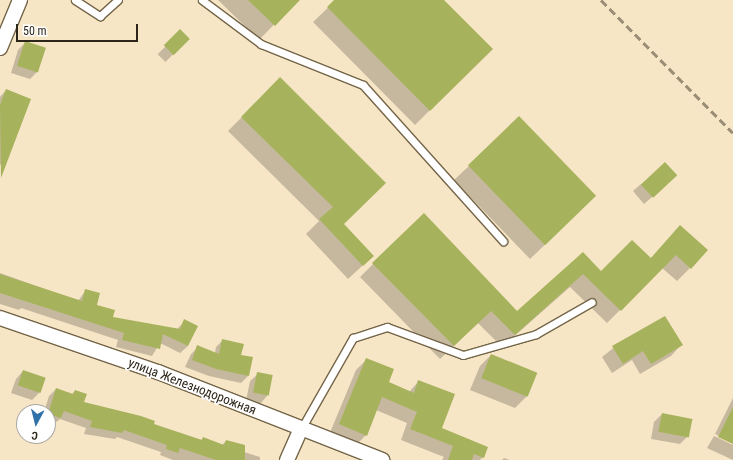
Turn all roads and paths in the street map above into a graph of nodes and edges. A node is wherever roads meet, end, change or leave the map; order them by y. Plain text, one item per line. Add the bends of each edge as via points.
1 (20, 0) edge
2 (75, 0) edge
3 (118, 0) edge
4 (202, 0) edge
5 (0, 48) edge
6 (502, 241) dead end
7 (592, 302) dead end
8 (0, 318) edge
9 (301, 429) junction
10 (287, 460) edge
11 (382, 460) edge

1 - 5 street
2 - 3 lane via 100,16
4 - 6 lane via 261,44 363,85
7 - 9 lane via 536,334 463,355 387,327 353,338
8 - 9 street, улица Железнодорожная via 158,372
9 - 10 street
9 - 11 street, улица Железнодорожная

